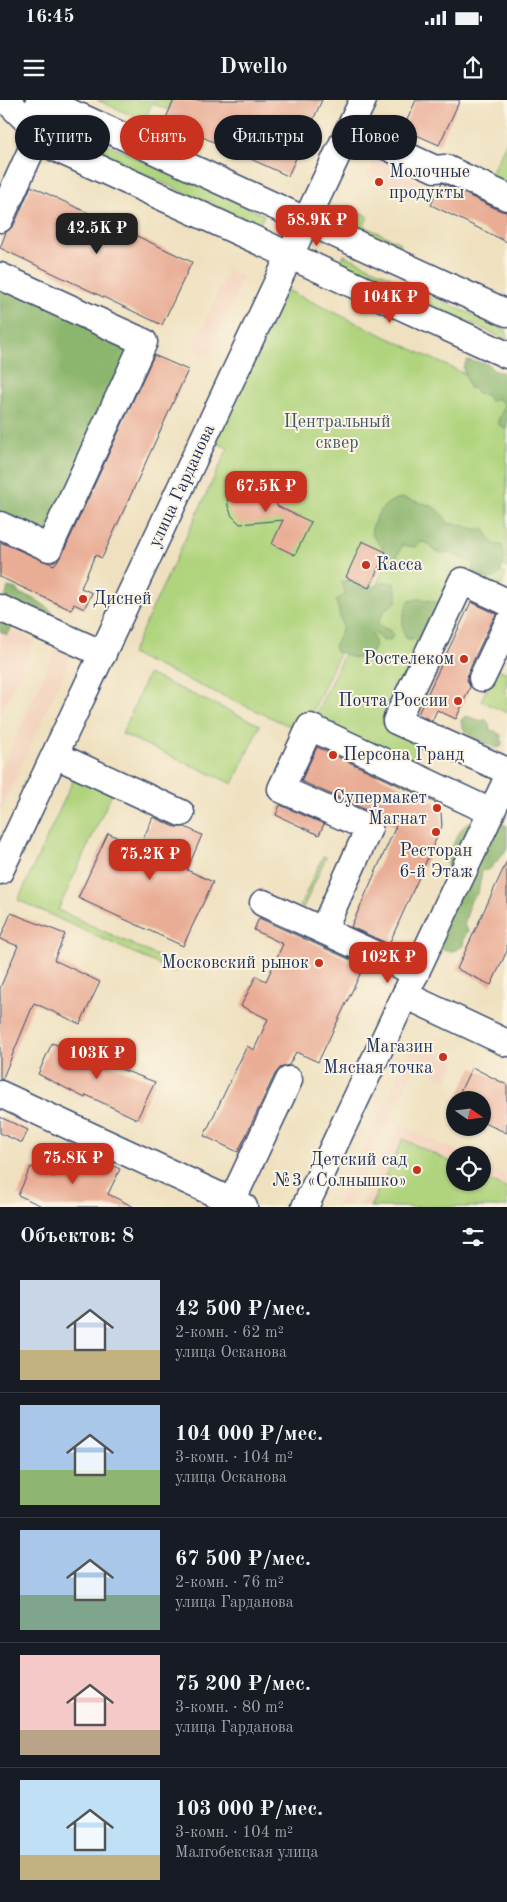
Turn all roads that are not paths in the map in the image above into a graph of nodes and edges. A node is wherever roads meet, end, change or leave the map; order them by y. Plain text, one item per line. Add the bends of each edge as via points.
1 (6, 100) edge
2 (39, 100) edge
3 (363, 100) edge
4 (21, 115) edge
5 (356, 115) edge
6 (27, 160) edge
7 (81, 160) edge
8 (335, 160) edge
9 (414, 160) edge
10 (507, 197) edge
11 (0, 219) edge
12 (306, 221) junction
13 (290, 256) junction
14 (0, 276) edge
15 (507, 314) edge
16 (507, 355) edge
17 (0, 525) edge
18 (507, 602) edge
19 (0, 608) edge
20 (507, 624) edge
21 (104, 654) junction
22 (482, 678) dead end
23 (55, 755) junction
24 (507, 771) edge
25 (507, 779) edge
26 (181, 812) dead end
27 (491, 812) junction
28 (0, 871) edge
29 (263, 903) dead end
30 (323, 930) junction
31 (410, 984) junction
32 (507, 1043) edge
33 (289, 1080) dead end
34 (0, 1094) edge
35 (238, 1204) edge
36 (306, 1207) edge

1 - 4 street
2 - 12 street
3 - 5 street, улица Гарданова
6 - 11 street
7 - 13 street
8 - 12 street, улица Гарданова
9 - 10 street via 435,170 446,168
12 - 13 street, улица Гарданова
12 - 15 street
13 - 16 street
13 - 21 street, улица Гарданова
14 - 17 street via 144,342 49,548
18 - 24 street via 462,581 396,721
19 - 21 street
20 - 22 street
21 - 23 street, улица Гарданова
23 - 26 street
23 - 28 street, улица Гарданова
25 - 27 street
27 - 30 street via 310,727 281,789 369,828
27 - 31 street
29 - 30 street
30 - 31 street
31 - 32 street
31 - 36 street
33 - 35 street
34 - 35 street

